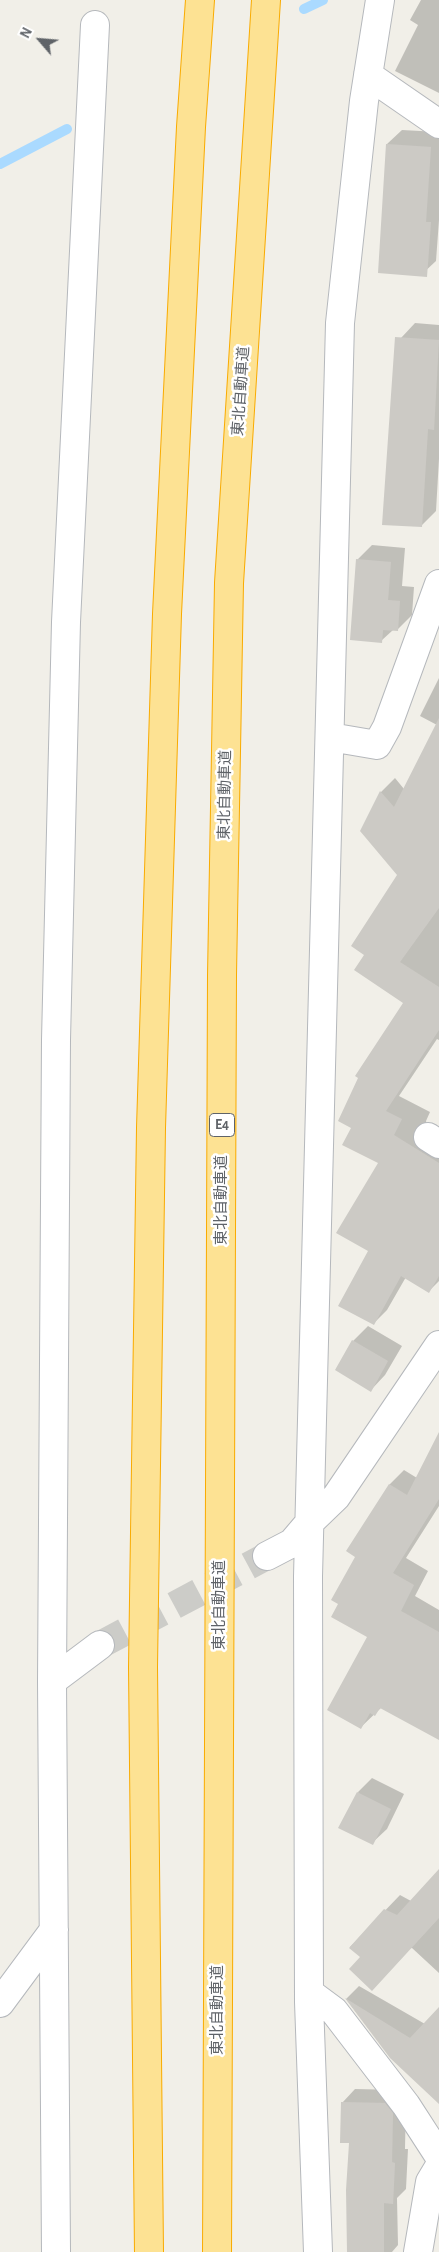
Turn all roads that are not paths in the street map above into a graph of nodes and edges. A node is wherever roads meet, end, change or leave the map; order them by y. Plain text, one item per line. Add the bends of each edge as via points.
1 (200, 0) edge
2 (266, 0) edge
3 (380, 0) edge
4 (95, 25) dead end
5 (368, 75) junction
6 (439, 124) edge
7 (439, 584) edge
8 (330, 738) junction
9 (439, 1345) edge
10 (309, 1523) junction
11 (267, 1556) tunnel mouth
12 (100, 1646) tunnel mouth
13 (52, 1681) junction
14 (54, 1930) junction
15 (309, 1989) junction
16 (0, 2003) edge
17 (439, 2156) edge
18 (439, 2167) edge
19 (56, 2252) edge
20 (149, 2252) edge
21 (217, 2252) edge
22 (318, 2252) edge
23 (418, 2252) edge

1 - 20 highway via 167,614 151,1128 144,1667
2 - 21 highway, 東北自動車道 / E4 via 229,583 222,975
3 - 5 street
4 - 13 street via 65,632 56,1050
5 - 6 street
5 - 8 street via 340,324
7 - 8 street via 378,745
8 - 10 street
9 - 10 street via 336,1497
10 - 11 street via 292,1543
10 - 15 street
12 - 13 street
13 - 14 street
14 - 16 street
14 - 19 street
15 - 17 street via 334,2011 406,2105
15 - 22 street
18 - 23 street via 430,2182

